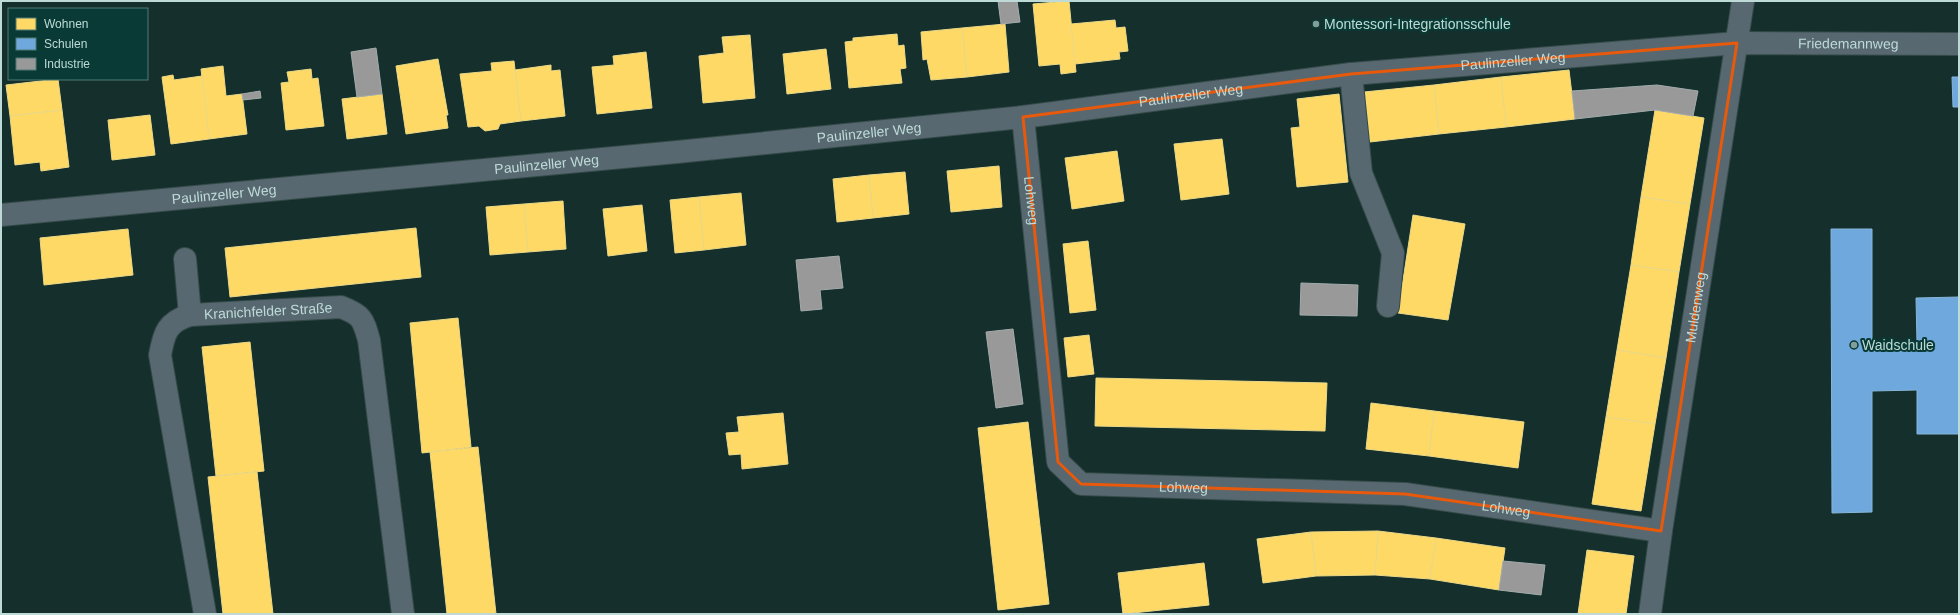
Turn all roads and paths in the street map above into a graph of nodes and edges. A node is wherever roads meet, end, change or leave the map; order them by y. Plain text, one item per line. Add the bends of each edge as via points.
1 (1743, 1) edge
2 (1736, 43) junction
3 (1959, 44) edge
4 (1351, 74) junction
5 (1023, 117) junction
6 (1, 215) edge
7 (185, 260) dead end
8 (1388, 306) dead end
9 (190, 315) junction
10 (1661, 531) junction
11 (205, 614) edge
12 (403, 614) edge
13 (1650, 614) edge

1 - 2 street, Muldenweg
2 - 3 street, Friedemannweg
2 - 4 street, Paulinzeller Weg
2 - 10 street, Muldenweg
4 - 5 street, Paulinzeller Weg
4 - 8 street via 1361,173 1393,253
5 - 6 street, Paulinzeller Weg via 670,153
5 - 10 street, Lohweg via 1058,462 1082,484 1405,494
7 - 9 street
9 - 11 street, Kranichfelder Straße via 178,319 166,329 160,355
9 - 12 street, Kranichfelder Straße via 341,307 357,313 365,324
10 - 13 street, Muldenweg

